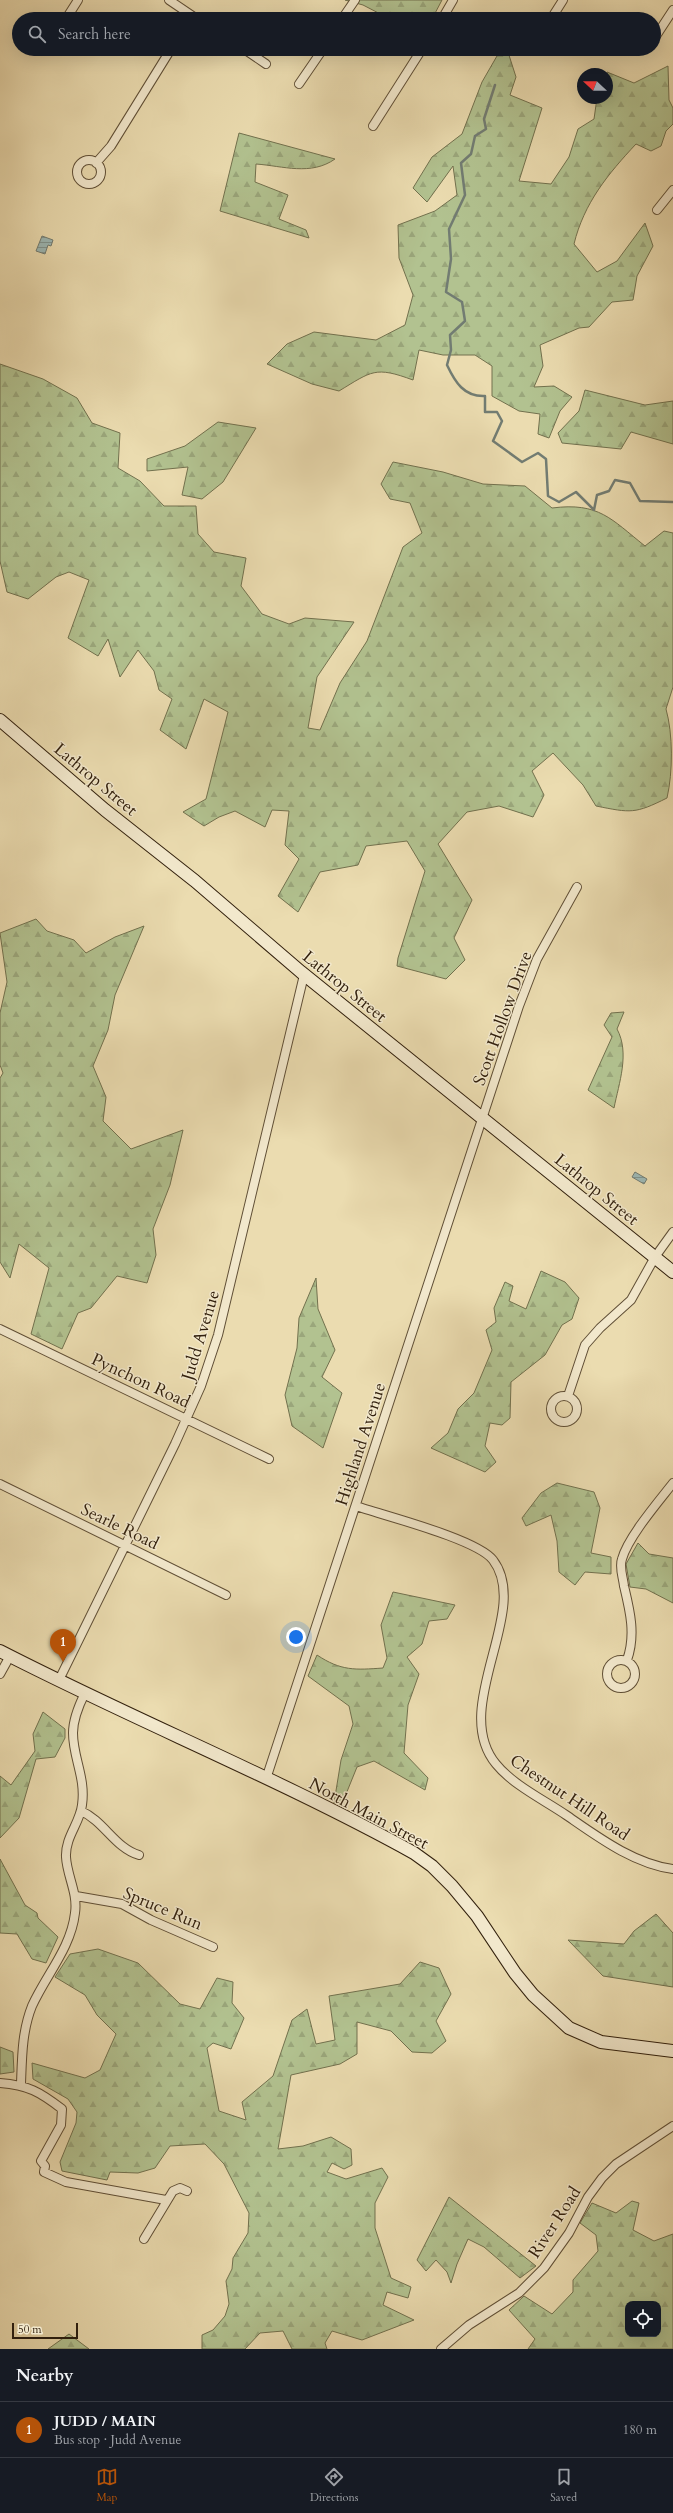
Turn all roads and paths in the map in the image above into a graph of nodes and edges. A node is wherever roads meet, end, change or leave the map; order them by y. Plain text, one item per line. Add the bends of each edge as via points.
1 (78, 0) edge
2 (169, 0) edge
3 (354, 0) edge
4 (453, 0) edge
5 (563, 0) edge
6 (673, 10) edge
7 (70, 12) edge
8 (186, 12) edge
9 (346, 12) edge
10 (446, 12) edge
11 (555, 12) edge
12 (661, 28) edge
13 (167, 56) edge
14 (254, 56) edge
15 (318, 56) edge
16 (418, 56) edge
17 (266, 64) dead end
18 (299, 84) dead end
19 (373, 126) dead end
20 (96, 163) dead end
21 (673, 190) edge
22 (657, 210) dead end
23 (0, 720) edge
24 (577, 888) dead end
25 (304, 975) junction
26 (482, 1119) junction
27 (673, 1232) edge
28 (655, 1257) junction
29 (673, 1272) edge
30 (0, 1329) edge
31 (568, 1396) dead end
32 (186, 1418) junction
33 (269, 1459) dead end
34 (673, 1483) edge
35 (0, 1484) edge
36 (356, 1506) junction
37 (125, 1545) junction
38 (226, 1595) dead end
39 (5, 1653) edge
40 (627, 1660) dead end
41 (0, 1674) edge
42 (58, 1680) junction
43 (85, 1692) junction
44 (266, 1779) junction
45 (81, 1811) junction
46 (139, 1855) dead end
47 (673, 1869) edge
48 (76, 1896) junction
49 (213, 1947) dead end
50 (673, 2052) edge
51 (0, 2083) edge
52 (21, 2084) junction
53 (673, 2126) edge
54 (187, 2191) dead end
55 (166, 2200) junction
56 (144, 2239) dead end
57 (441, 2349) edge

1 - 7 street
2 - 8 street
3 - 9 street
4 - 10 street
5 - 11 street
6 - 12 street
13 - 20 street via 111,146
14 - 17 street
15 - 18 street
16 - 19 street
21 - 22 street
23 - 25 street, Lathrop Street via 104,810 195,881
24 - 26 street, Scott Hollow Drive via 528,980
25 - 26 street, Lathrop Street
25 - 32 street, Judd Avenue via 218,1335
26 - 28 street, Lathrop Street
26 - 36 street, Highland Avenue
27 - 28 street
28 - 29 street, Lathrop Street
28 - 31 street via 632,1300 585,1345
30 - 32 street, Pynchon Road
32 - 33 street, Pynchon Road
32 - 37 street, Judd Avenue
34 - 40 street via 642,1525 622,1558 621,1572 631,1621 632,1645
35 - 37 street, Searle Road
36 - 44 street, Highland Avenue
36 - 47 street, Chestnut Hill Road via 462,1541 482,1550 493,1560 503,1590 480,1721 489,1753 509,1777 589,1831 646,1863
37 - 38 street, Searle Road
37 - 42 street, Judd Avenue
39 - 41 street
39 - 42 street, North Main Street
42 - 43 street, North Main Street
43 - 44 street, North Main Street
43 - 45 street via 73,1731 82,1779
44 - 50 street, North Main Street via 385,1837 432,1866 477,1916 528,1990 569,2028 601,2042
45 - 46 street via 97,1821 127,1850
45 - 48 street via 69,1837 66,1853 68,1872
48 - 49 street, Spruce Run via 122,1904 149,1919
48 - 52 street via 76,1913 70,1936 28,2018 22,2045
51 - 52 street
52 - 55 street via 46,2096 62,2109 61,2125 41,2161 44,2172 66,2182
53 - 57 street, River Road via 622,2160 602,2178 588,2197 569,2233 544,2268 519,2293 468,2325
54 - 55 street via 176,2188
55 - 56 street

